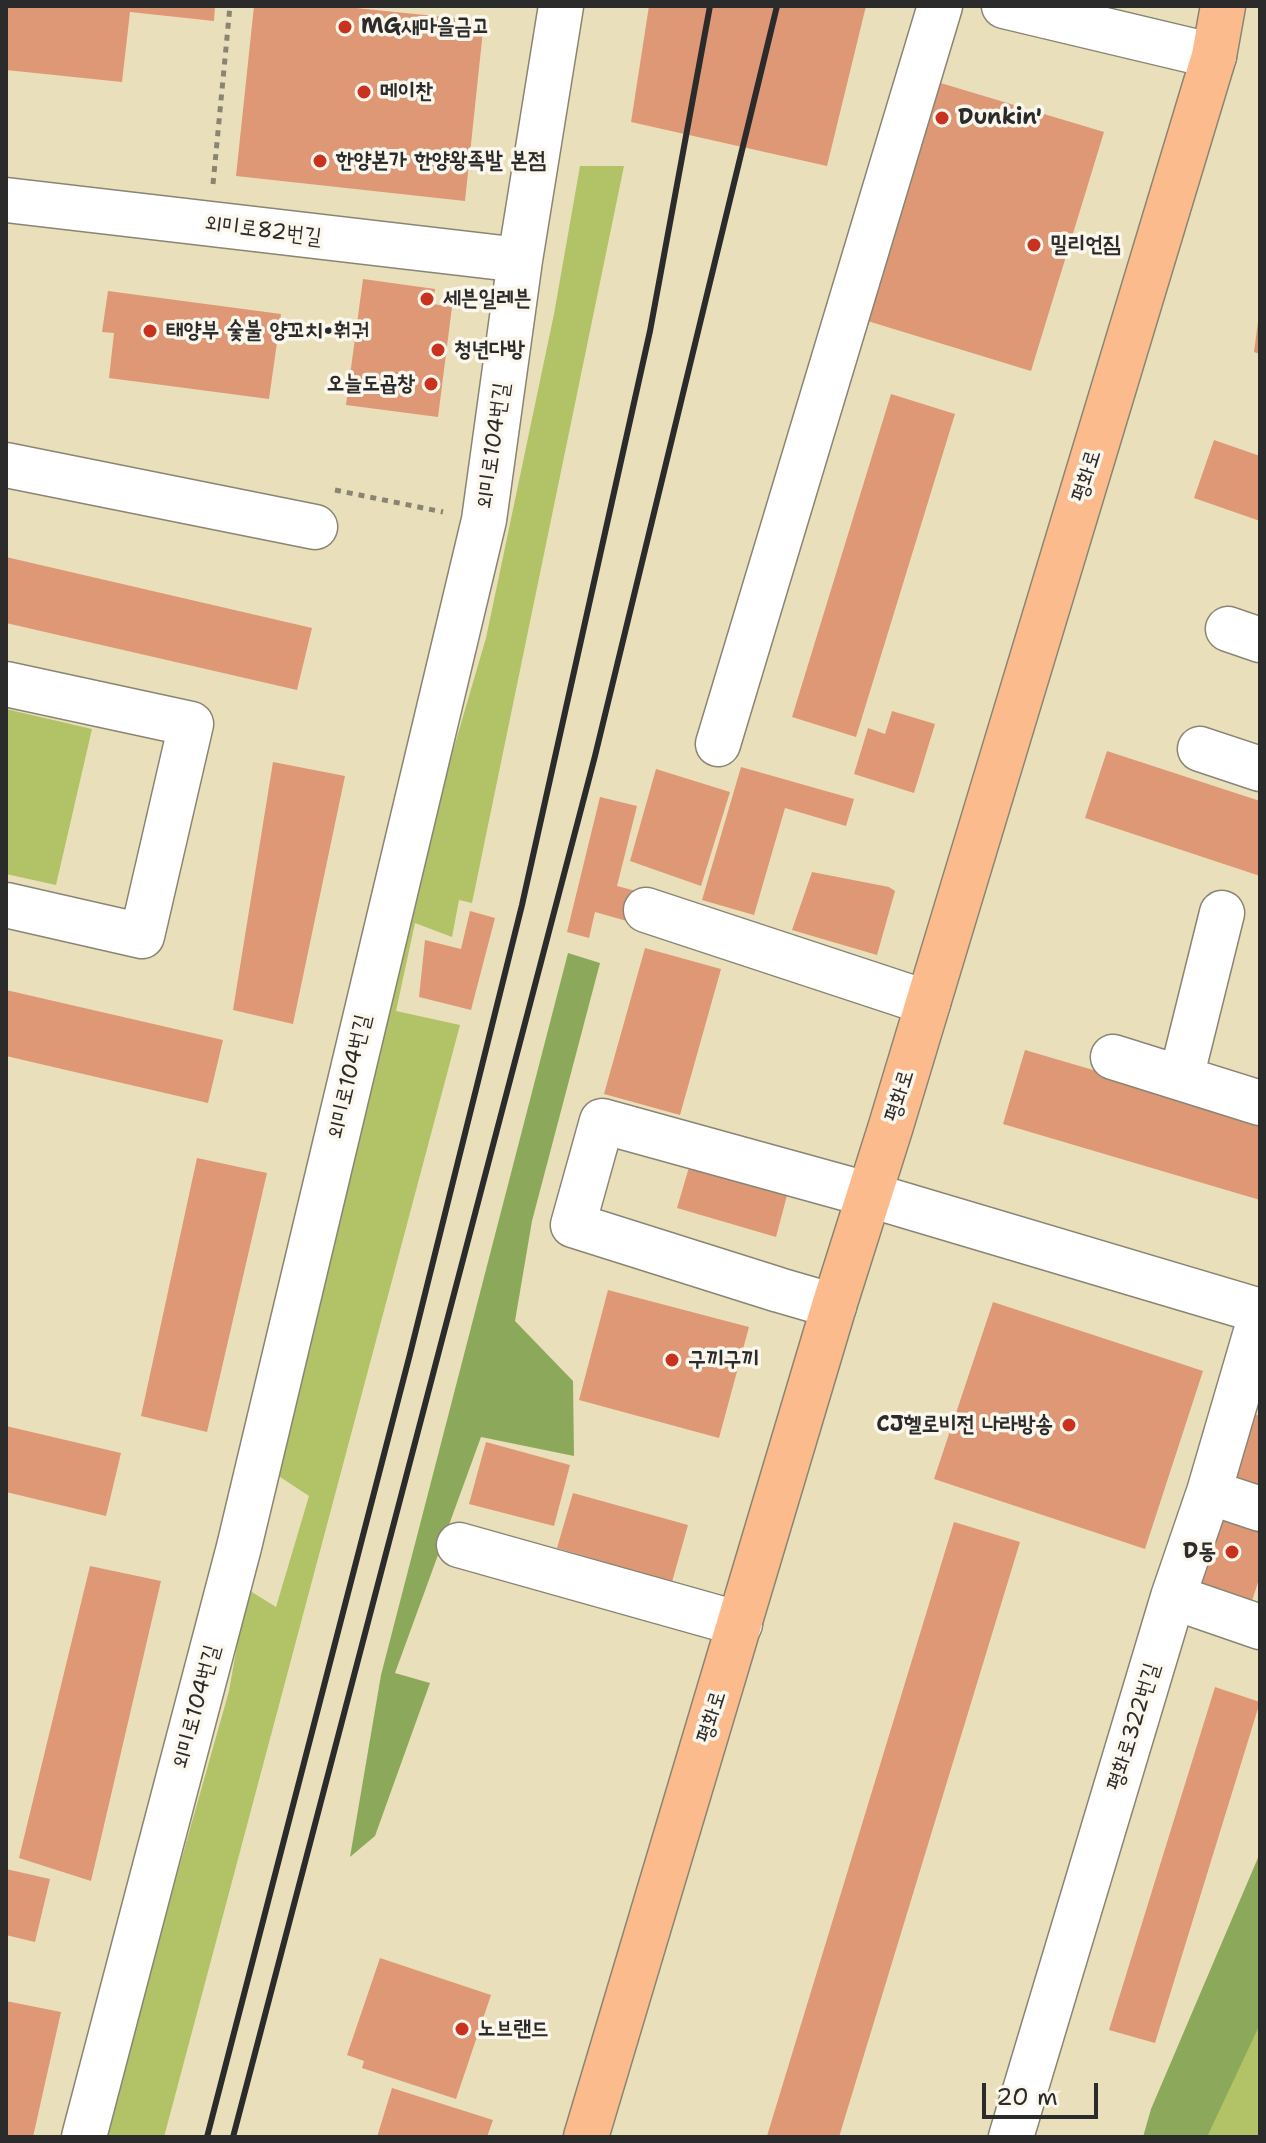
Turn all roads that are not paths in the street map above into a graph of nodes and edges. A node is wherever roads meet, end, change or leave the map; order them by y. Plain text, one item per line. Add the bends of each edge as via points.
1 (561, 6) edge
2 (940, 6) edge
3 (1004, 6) edge
4 (1223, 6) edge
5 (1214, 56) junction
6 (6, 200) edge
7 (520, 260) junction
8 (6, 465) edge
9 (315, 527) road end
10 (6, 684) edge
11 (718, 744) dead end
12 (1200, 749) dead end
13 (1260, 769) edge
14 (6, 905) edge
15 (646, 910) dead end
16 (1222, 913) dead end
17 (928, 1003) junction
18 (1113, 1057) dead end
19 (1181, 1078) junction
20 (1260, 1103) edge
21 (870, 1195) junction
22 (834, 1306) junction
23 (1260, 1311) edge
24 (1260, 1318) edge
25 (1250, 1392) edge
26 (1209, 1492) junction
27 (1260, 1509) edge
28 (459, 1545) dead end
29 (1173, 1597) junction
30 (740, 1624) junction
31 (1260, 1627) edge
32 (84, 2137) edge
33 (586, 2137) edge
34 (1011, 2137) edge

1 - 7 street, 외미로104번길
2 - 11 street
3 - 5 street
4 - 5 main road, 평화로
5 - 17 main road, 평화로
6 - 7 street, 외미로82번길
7 - 32 street, 외미로104번길 via 484,520 239,1547
8 - 9 street
10 - 14 street via 191,724 142,936
12 - 13 street
15 - 17 street
16 - 19 street
17 - 21 main road, 평화로
18 - 19 street
19 - 20 street
21 - 22 main road, 평화로
21 - 22 street via 602,1121 573,1225
21 - 23 street
22 - 30 main road, 평화로
24 - 25 street, 평화로322번길
25 - 26 street, 평화로322번길
26 - 27 street
26 - 29 street, 평화로322번길
28 - 30 street
29 - 31 street
29 - 34 street, 평화로322번길
30 - 33 main road, 평화로

